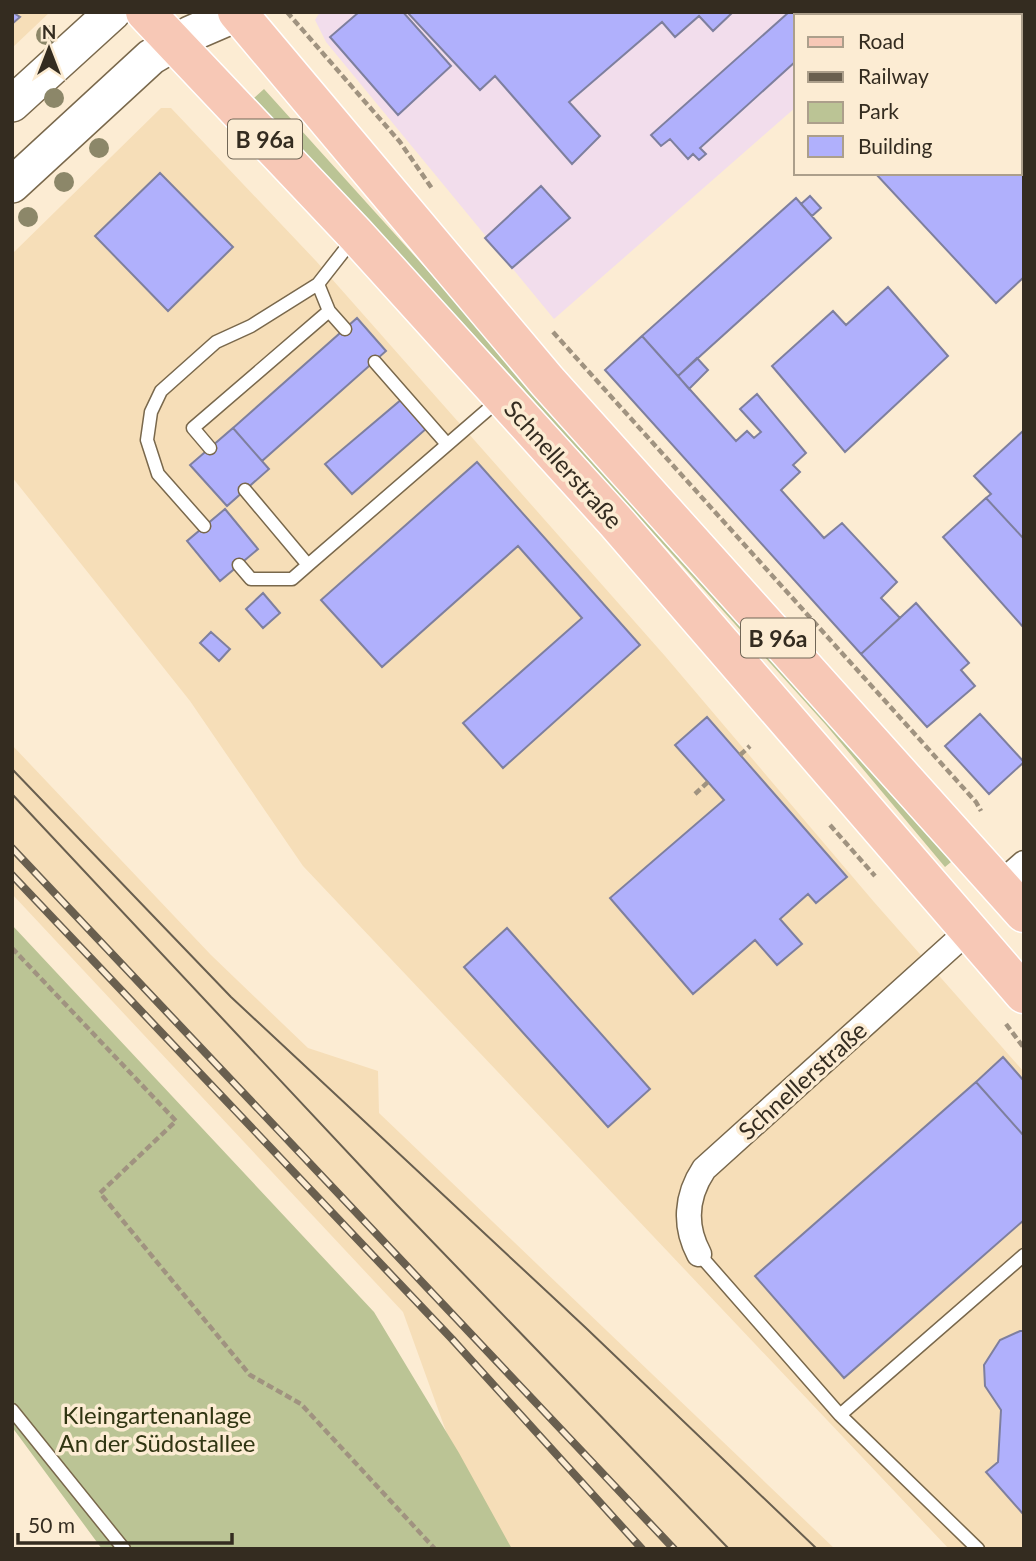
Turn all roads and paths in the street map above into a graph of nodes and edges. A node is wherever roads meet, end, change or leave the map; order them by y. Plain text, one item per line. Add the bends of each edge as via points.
1 (113, 12) edge
2 (145, 12) edge
3 (287, 12) edge
4 (239, 13) edge
5 (174, 42) junction
6 (12, 104) edge
7 (12, 186) edge
8 (437, 195) dead end
9 (356, 235) junction
10 (318, 284) junction
11 (329, 310) junction
12 (547, 325) dead end
13 (345, 329) dead end
14 (375, 362) dead end
15 (503, 396) junction
16 (446, 443) junction
17 (210, 448) dead end
18 (245, 490) dead end
19 (204, 526) dead end
20 (239, 565) dead end
21 (308, 565) junction
22 (750, 746) dead end
23 (740, 755) dead end
24 (708, 782) dead end
25 (695, 794) dead end
26 (976, 802) dead end
27 (1018, 895) edge
28 (968, 931) junction
29 (12, 948) edge
30 (1014, 1008) edge
31 (1024, 1048) edge
32 (699, 1254) joint
33 (1024, 1255) edge
34 (12, 1410) edge
35 (839, 1415) junction
36 (124, 1549) edge
37 (435, 1549) edge
38 (978, 1549) edge

1 - 6 main road
2 - 5 main road, Schnellerstraße / B 96a
3 - 8 path via 400,142
4 - 5 main road
4 - 27 main road, Schnellerstraße / B 96a via 547,381
5 - 7 main road via 129,75
5 - 9 main road, Schnellerstraße / B 96a
9 - 10 lane
9 - 15 main road, Schnellerstraße / B 96a
10 - 11 lane
10 - 19 lane via 216,342 161,391 151,412 147,440 158,474
11 - 13 lane
11 - 17 lane via 193,428
12 - 26 path
14 - 16 lane
15 - 16 lane
15 - 28 main road, Schnellerstraße / B 96a via 730,651
16 - 21 lane
18 - 21 lane
20 - 21 lane via 251,579 292,579
22 - 23 path
24 - 25 path
27 - 28 main road
28 - 30 main road, Schnellerstraße / B 96a
28 - 32 street, Schnellerstraße via 704,1169 689,1204 691,1239
29 - 37 path via 176,1121 100,1193 250,1375 301,1404
30 - 31 path
32 - 35 lane
33 - 35 lane
34 - 36 lane
35 - 38 lane

